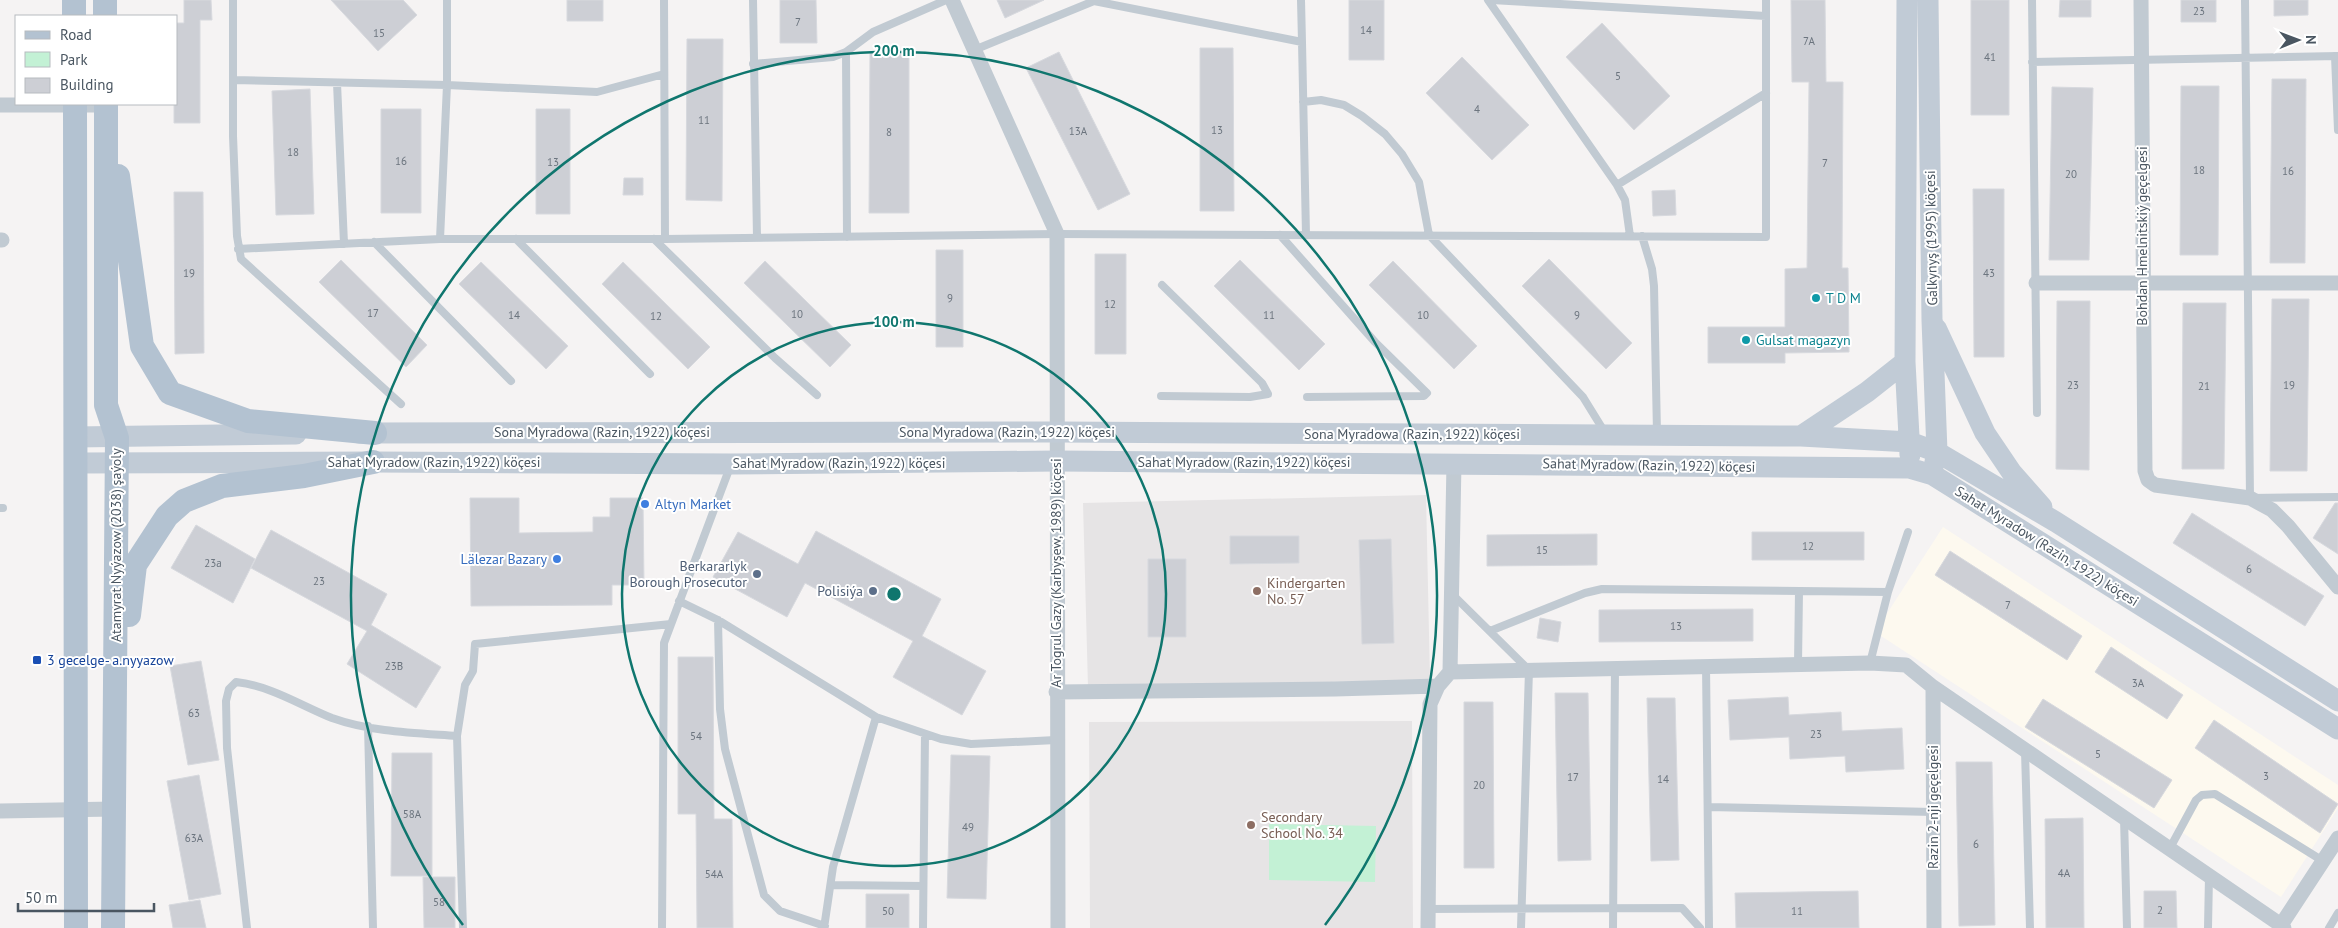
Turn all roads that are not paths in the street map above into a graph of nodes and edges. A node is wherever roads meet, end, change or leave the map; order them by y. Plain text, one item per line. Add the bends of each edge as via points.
1 (74, 0) edge
2 (105, 0) edge
3 (233, 0) edge
4 (447, 0) edge
5 (664, 0) edge
6 (753, 0) edge
7 (946, 0) edge
8 (952, 0) edge
9 (1301, 0) edge
10 (1490, 0) edge
11 (1766, 0) edge
12 (1907, 0) edge
13 (1928, 0) edge
14 (2032, 0) edge
15 (2141, 0) edge
16 (2245, 0) edge
17 (74, 15) edge
18 (105, 15) edge
19 (1766, 16) junction
20 (1302, 42) junction
21 (974, 50) junction
22 (846, 52) junction
23 (2336, 56) edge
24 (2246, 57) junction
25 (2142, 60) junction
26 (2032, 62) junction
27 (753, 64) junction
28 (664, 74) junction
29 (233, 80) junction
30 (337, 83) junction
31 (447, 85) junction
32 (1766, 93) junction
33 (1303, 102) junction
34 (0, 105) edge
35 (15, 105) edge
36 (74, 105) edge
37 (106, 105) edge
38 (106, 105) edge
39 (2338, 130) edge
40 (1617, 185) junction
41 (1057, 234) junction
42 (1280, 235) junction
43 (1306, 235) junction
44 (1429, 235) junction
45 (1630, 236) junction
46 (1642, 236) junction
47 (847, 237) junction
48 (757, 238) junction
49 (440, 239) junction
50 (516, 239) junction
51 (654, 239) junction
52 (665, 240) junction
53 (374, 242) junction
54 (344, 244) junction
55 (238, 249) junction
56 (2036, 283) junction
57 (2142, 283) junction
58 (2248, 283) junction
59 (2338, 283) edge
60 (1162, 286) dead end
61 (1932, 320) junction
62 (1906, 362) junction
63 (650, 374) dead end
64 (511, 381) dead end
65 (817, 395) dead end
66 (1161, 396) dead end
67 (1307, 397) dead end
68 (401, 404) dead end
69 (2037, 413) dead end
70 (1057, 432) junction
71 (375, 433) junction
72 (1607, 435) junction
73 (1657, 436) junction
74 (1801, 436) junction
75 (75, 437) junction
76 (116, 438) junction
77 (1910, 442) junction
78 (1937, 452) junction
79 (1057, 461) junction
80 (373, 462) junction
81 (75, 463) junction
82 (117, 463) junction
83 (1454, 463) junction
84 (731, 464) junction
85 (1909, 468) junction
86 (1933, 475) junction
87 (2338, 497) edge
88 (2250, 498) junction
89 (2056, 522) junction
90 (1908, 532) dead end
91 (2338, 587) edge
92 (1799, 591) junction
93 (1888, 592) junction
94 (1452, 594) junction
95 (679, 601) junction
96 (718, 620) junction
97 (670, 624) junction
98 (1490, 631) junction
99 (1870, 662) junction
100 (1798, 664) junction
101 (1706, 665) junction
102 (1615, 668) junction
103 (1529, 670) junction
104 (1450, 672) junction
105 (1438, 686) junction
106 (1933, 687) junction
107 (1056, 692) junction
108 (2338, 701) edge
109 (876, 717) junction
110 (368, 726) junction
111 (2338, 729) edge
112 (926, 734) junction
113 (457, 736) junction
114 (1056, 740) junction
115 (2025, 751) junction
116 (1708, 807) junction
117 (114, 809) junction
118 (76, 810) junction
119 (0, 811) edge
120 (1933, 812) junction
121 (2124, 816) junction
122 (2338, 838) edge
123 (2170, 848) junction
124 (2322, 861) junction
125 (2209, 876) junction
126 (831, 885) junction
127 (923, 886) junction
128 (1613, 908) junction
129 (1428, 909) junction
130 (1521, 909) junction
131 (2338, 913) edge
132 (2282, 926) edge
133 (825, 927) edge
134 (76, 928) edge
135 (113, 928) edge
136 (247, 928) edge
137 (373, 928) edge
138 (463, 928) edge
139 (662, 928) edge
140 (922, 928) edge
141 (1058, 928) edge
142 (1428, 928) edge
143 (1521, 928) edge
144 (1613, 928) edge
145 (1700, 928) edge
146 (1709, 928) edge
147 (1934, 928) edge
148 (2030, 928) edge
149 (2128, 928) edge
150 (2208, 928) edge
151 (2329, 928) edge

1 - 17 main road
2 - 18 main road
3 - 29 lane
4 - 31 lane
5 - 28 lane
6 - 27 lane
7 - 22 lane via 873,32
8 - 21 street, Ar Togrul Gazy (Karbyşew, 1989) köçesi
9 - 20 lane
10 - 19 lane
10 - 40 lane
11 - 19 lane
12 - 62 main road, Galkynyş (1995) köçesi
13 - 61 main road, Galkynyş (1995) köçesi
14 - 26 lane
15 - 25 street, Bohdan Hmelnitskiý geçelgesi
16 - 24 lane
19 - 32 lane
20 - 21 lane via 1094,1
20 - 33 lane
21 - 41 street, Ar Togrul Gazy (Karbyşew, 1989) köçesi
22 - 27 lane via 833,57
22 - 47 lane
23 - 24 lane
23 - 39 lane
24 - 25 lane
24 - 58 lane
25 - 26 lane
25 - 57 street, Bohdan Hmelnitskiý geçelgesi
26 - 56 lane
27 - 48 lane
28 - 31 lane via 597,92
28 - 52 lane
29 - 30 lane
29 - 55 lane
30 - 31 lane
30 - 54 lane
31 - 49 lane
32 - 40 lane
32 - 46 lane via 1766,237
33 - 43 lane
33 - 44 lane via 1321,100 1344,105 1385,134 1419,182
34 - 35 street
36 - 75 main road
37 - 71 main road via 142,346 170,393 248,421
38 - 76 main road, Atamyrat Nyýazow (2038) şaýoly via 106,405
40 - 45 lane via 1626,200
41 - 42 lane
41 - 47 lane
41 - 70 street, Ar Togrul Gazy (Karbyşew, 1989) köçesi
42 - 43 lane
42 - 67 lane via 1375,342 1427,393 1424,396
43 - 44 lane
44 - 45 lane
44 - 72 lane via 1583,397
45 - 46 lane
46 - 73 lane via 1654,286
47 - 48 lane
48 - 52 lane
49 - 50 lane
49 - 53 lane
50 - 51 lane
50 - 63 lane
51 - 52 lane
51 - 65 lane
53 - 54 lane
53 - 64 lane
54 - 55 lane
55 - 68 lane via 241,259 268,285
56 - 57 street
56 - 69 lane
57 - 58 street
57 - 88 street, Bohdan Hmelnitskiý geçelgesi via 2145,471 2148,480 2155,485
58 - 59 street
58 - 88 lane
60 - 66 lane via 1262,383 1268,394 1250,397
61 - 78 main road, Galkynyş (1995) köçesi
61 - 89 main road via 1985,433 2012,473
62 - 74 main road
62 - 77 main road, Galkynyş (1995) köçesi
70 - 71 main road, Sona Myradowa (Razin, 1922) köçesi
70 - 72 main road, Sona Myradowa (Razin, 1922) köçesi
70 - 79 street, Ar Togrul Gazy (Karbyşew, 1989) köçesi
71 - 76 main road, Sona Myradowa (Razin, 1922) köçesi
72 - 73 main road, Sona Myradowa (Razin, 1922) köçesi
73 - 74 main road, Sona Myradowa (Razin, 1922) köçesi
74 - 77 main road, Sona Myradowa (Razin, 1922) köçesi
75 - 76 main road, Sona Myradowa (Razin, 1922) köçesi
75 - 81 main road
76 - 82 main road, Atamyrat Nyýazow (2038) şaýoly
77 - 78 main road, Sona Myradowa (Razin, 1922) köçesi
77 - 85 main road, Galkynyş (1995) köçesi
78 - 86 main road, Galkynyş (1995) köçesi
78 - 89 main road, Sahat Myradow (Razin, 1922) köçesi
79 - 83 main road, Sahat Myradow (Razin, 1922) köçesi
79 - 84 main road, Sahat Myradow (Razin, 1922) köçesi
79 - 107 street, Ar Togrul Gazy (Karbyşew, 1989) köçesi
80 - 82 main road, Sahat Myradow (Razin, 1922) köçesi
80 - 84 main road, Sahat Myradow (Razin, 1922) köçesi
80 - 117 main road via 304,476 222,486 184,501 167,516 135,565
81 - 82 main road, Sahat Myradow (Razin, 1922) köçesi
81 - 118 main road
82 - 117 main road, Atamyrat Nyýazow (2038) şaýoly
83 - 85 main road, Sahat Myradow (Razin, 1922) köçesi
83 - 94 street
84 - 95 lane
85 - 86 main road, Sahat Myradow (Razin, 1922) köçesi
86 - 111 main road, Sahat Myradow (Razin, 1922) köçesi
87 - 88 lane
88 - 91 street via 2272,510 2288,526
89 - 108 main road, Sahat Myradow (Razin, 1922) köçesi
90 - 93 lane
92 - 93 lane
92 - 98 lane via 1602,589
92 - 100 lane
93 - 99 lane
94 - 98 lane
94 - 104 street
95 - 96 lane
95 - 97 lane
96 - 109 lane
96 - 133 lane via 720,709 726,749 764,895 780,911
97 - 113 lane via 475,644 473,671 465,685
97 - 139 lane via 662,667
98 - 103 lane
99 - 100 street
99 - 106 street via 1906,665
100 - 101 street
101 - 102 street
101 - 116 lane
102 - 103 street
102 - 128 lane
103 - 104 street
103 - 130 lane
104 - 105 street
105 - 107 street
105 - 129 street via 1430,704
106 - 115 street
106 - 120 street, Razin 2-nji geçelgesi
107 - 114 street, Ar Togrul Gazy (Karbyşew, 1989) köçesi
109 - 112 lane
109 - 126 lane via 833,867
110 - 113 lane
110 - 136 lane via 333,718 250,683 236,682 229,689 226,701 227,748
110 - 137 lane
112 - 114 lane via 941,740 971,744
112 - 127 lane
113 - 138 lane
114 - 141 street, Ar Togrul Gazy (Karbyşew, 1989) köçesi
115 - 121 street
115 - 148 lane
116 - 120 lane
116 - 146 lane
117 - 118 street
117 - 135 main road, Atamyrat Nyýazow (2038) şaýoly
118 - 119 street
118 - 134 main road
120 - 147 street, Razin 2-nji geçelgesi
121 - 123 street
121 - 149 lane
122 - 124 street
123 - 124 lane via 2196,800 2202,795 2215,794
123 - 125 street
124 - 132 street
125 - 132 street
125 - 150 lane
126 - 127 lane
126 - 133 lane
127 - 140 lane
128 - 130 lane
128 - 144 lane
128 - 145 lane via 1682,908
129 - 130 lane
129 - 142 street
130 - 143 lane
131 - 151 lane

